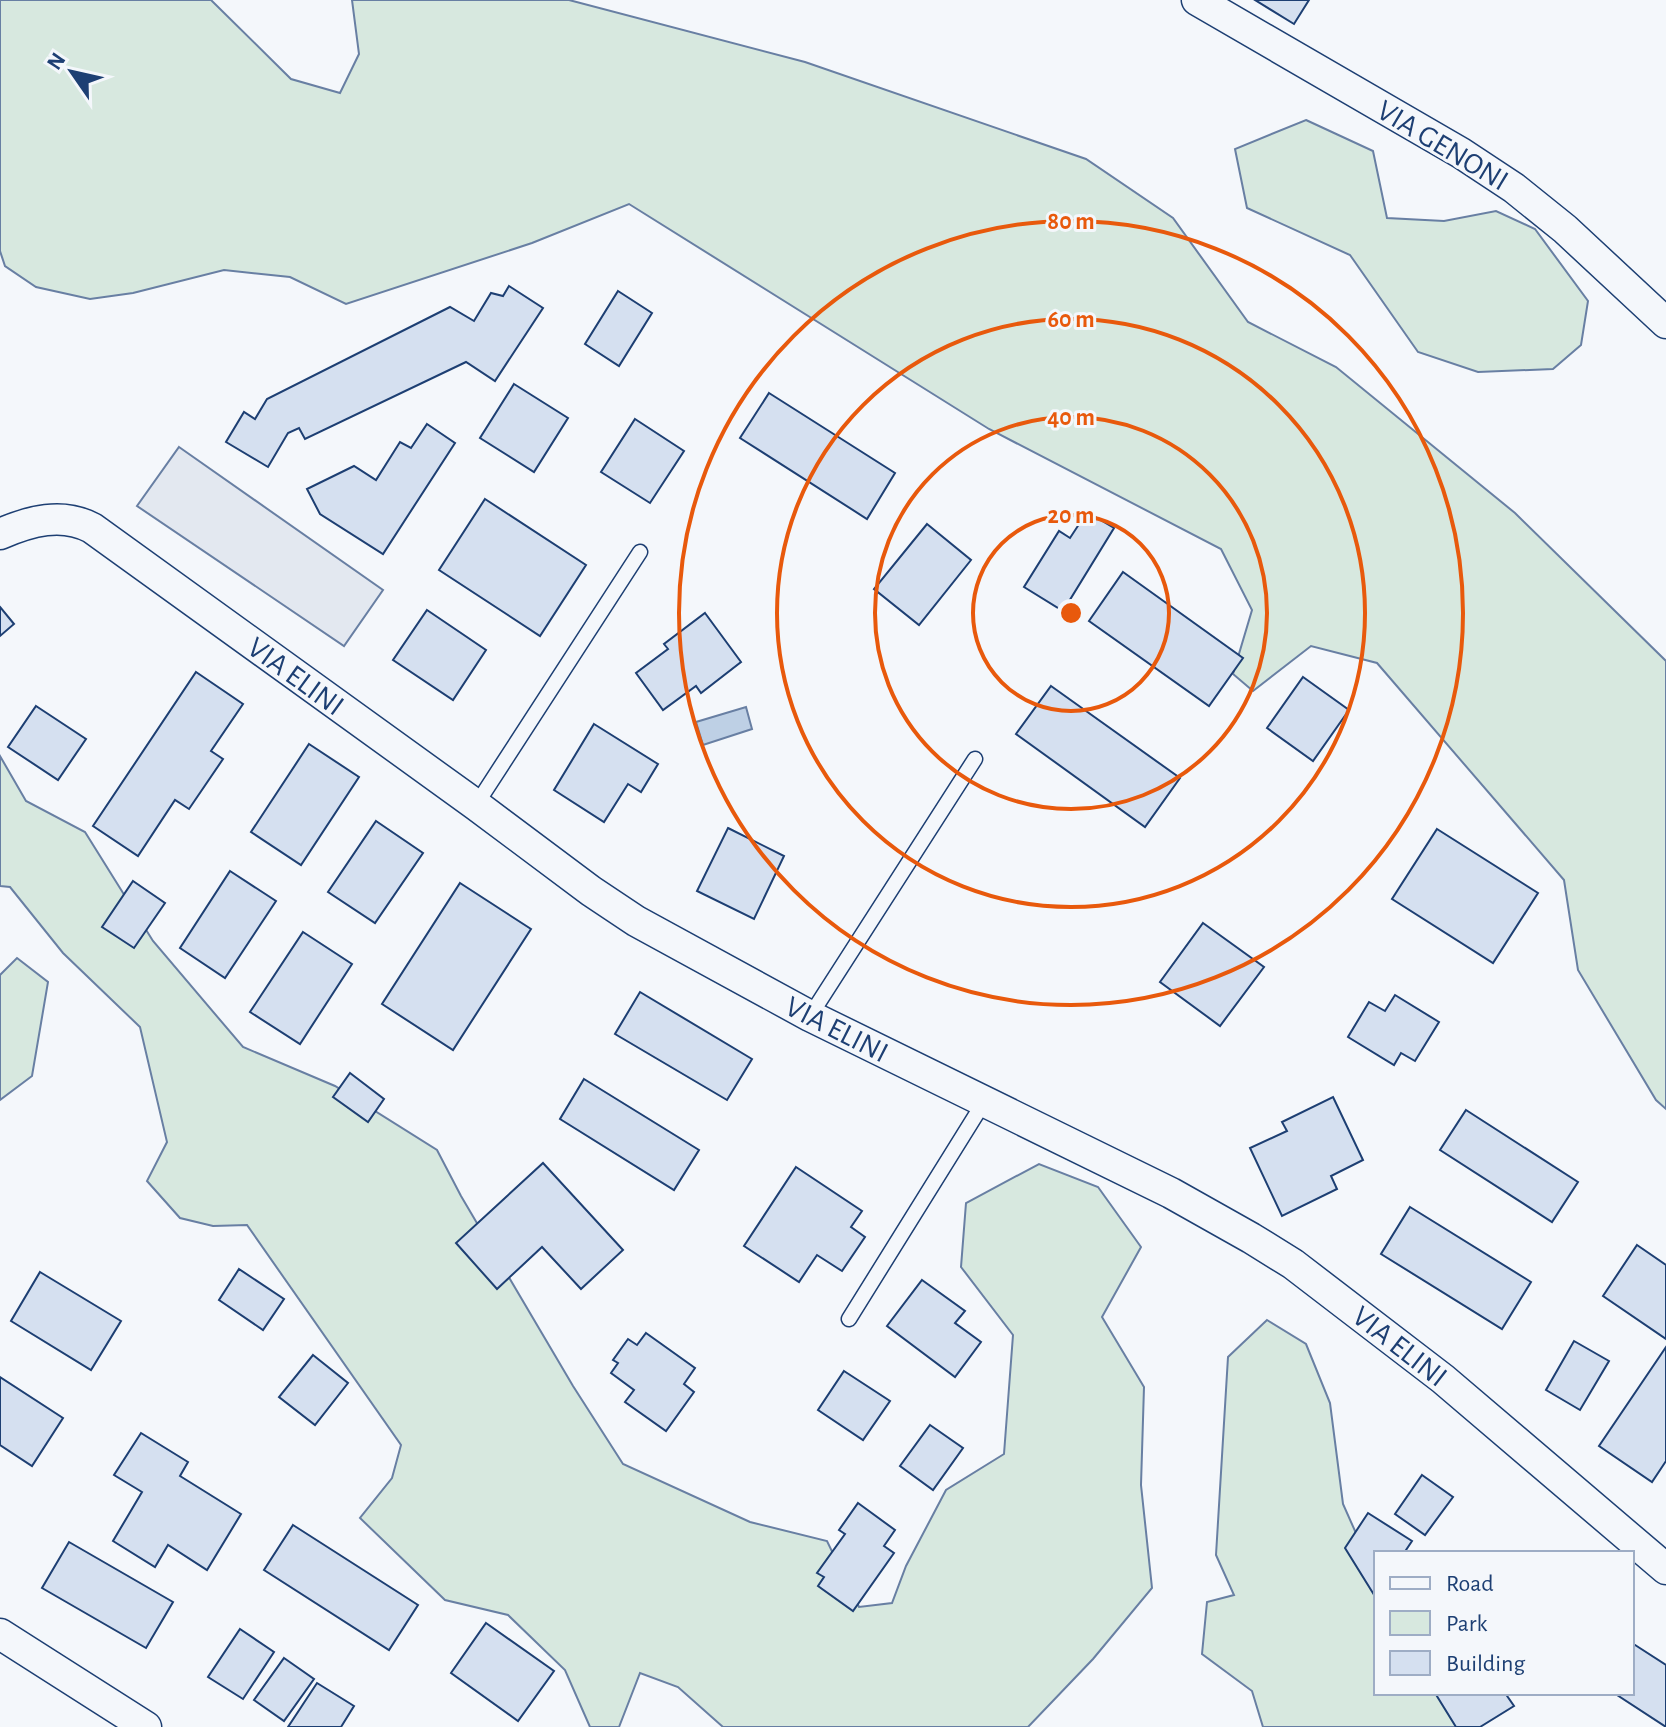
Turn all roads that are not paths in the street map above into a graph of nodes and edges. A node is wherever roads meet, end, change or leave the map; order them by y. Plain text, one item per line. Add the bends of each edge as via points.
1 (1197, 0) edge
2 (1666, 323) edge
3 (0, 534) edge
4 (640, 552) dead end
5 (975, 759) dead end
6 (476, 805) junction
7 (810, 1016) junction
8 (984, 1102) junction
9 (849, 1319) dead end
10 (1666, 1569) edge
11 (0, 1634) edge
12 (146, 1727) edge

1 - 2 street, VIA GENONI via 1514,188
3 - 6 street, VIA ELINI via 50,520 92,528
4 - 6 lane
5 - 7 lane
6 - 7 street, VIA ELINI via 614,907
7 - 8 street, VIA ELINI
8 - 9 lane
8 - 10 street, VIA ELINI via 1171,1193 1293,1264 1443,1379
11 - 12 street

